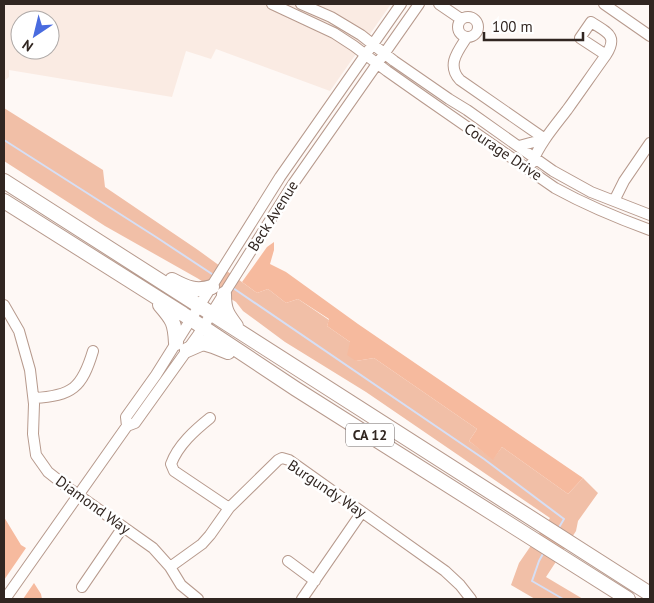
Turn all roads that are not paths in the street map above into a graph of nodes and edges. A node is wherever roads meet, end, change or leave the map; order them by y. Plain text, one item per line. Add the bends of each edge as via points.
1 (272, 4) edge
2 (301, 4) edge
3 (401, 4) edge
4 (419, 4) edge
5 (439, 4) edge
6 (604, 4) edge
7 (461, 19) junction
8 (650, 36) edge
9 (467, 37) junction
10 (373, 44) junction
11 (384, 53) junction
12 (365, 55) junction
13 (606, 55) dead end
14 (377, 64) junction
15 (545, 139) junction
16 (650, 143) edge
17 (519, 146) junction
18 (534, 158) junction
19 (529, 171) junction
20 (4, 181) edge
21 (4, 200) edge
22 (614, 201) junction
23 (650, 215) edge
24 (650, 230) edge
25 (120, 256) junction
26 (212, 286) junction
27 (150, 293) junction
28 (224, 294) junction
29 (4, 304) edge
30 (205, 310) junction
31 (191, 320) junction
32 (203, 327) junction
33 (241, 332) junction
34 (182, 346) junction
35 (93, 351) dead end
36 (296, 389) junction
37 (34, 398) junction
38 (210, 418) dead end
39 (78, 495) junction
40 (229, 508) junction
41 (362, 512) junction
42 (123, 527) junction
43 (288, 561) dead end
44 (170, 567) junction
45 (315, 581) junction
46 (82, 587) dead end
47 (650, 594) edge
48 (5, 599) edge
49 (198, 599) edge
50 (302, 599) edge
51 (471, 599) edge
52 (628, 599) edge

1 - 12 street, Courage Drive via 334,33
2 - 10 street, Courage Drive via 345,24
3 - 10 street, Beck Avenue
4 - 11 street, Beck Avenue
5 - 7 street
6 - 8 street
7 - 9 street via 458,29
7 - 9 street via 472,18 478,25 475,34
9 - 15 street via 454,59 456,76
10 - 11 street, Courage Drive
10 - 12 street, Beck Avenue
11 - 14 street, Beck Avenue
11 - 17 street, Courage Drive
12 - 14 street, Courage Drive
12 - 26 street, Beck Avenue via 280,177
13 - 15 street
14 - 19 street, Courage Drive
14 - 28 street, Beck Avenue via 293,184
15 - 17 street
15 - 18 street
16 - 22 street via 624,180
17 - 18 street, Courage Drive
18 - 19 street
18 - 22 street, Courage Drive via 591,192
19 - 24 street, Courage Drive via 578,201
20 - 25 highway, CA 12
21 - 27 highway, CA 12
22 - 23 street, Courage Drive
25 - 26 highway via 147,266 180,285 203,290
25 - 30 highway, CA 12
26 - 30 street, Beck Avenue
27 - 31 highway, CA 12
27 - 34 highway via 170,317
28 - 30 street, Beck Avenue
28 - 33 highway via 226,313
29 - 37 street, Diamond Way via 19,332
30 - 31 street, Beck Avenue
30 - 32 street, Beck Avenue
30 - 33 highway, CA 12
31 - 32 highway, CA 12
31 - 34 street, Beck Avenue
32 - 34 street, Beck Avenue
32 - 36 highway, CA 12
33 - 47 highway, CA 12
34 - 36 highway via 204,343 213,346
34 - 39 street, Beck Avenue via 126,417 127,426
35 - 37 street via 83,378 72,389 45,398
36 - 52 highway, CA 12
37 - 39 street, Diamond Way via 36,455 48,472
38 - 40 street via 195,429 174,455 171,464 174,471
39 - 42 street, Diamond Way
39 - 48 street, Beck Avenue
40 - 41 street, Burgundy Way via 282,458
40 - 44 street, Burgundy Way via 202,544
41 - 45 street
41 - 51 street, Burgundy Way via 446,571
42 - 44 street, Diamond Way via 154,548
42 - 46 street
43 - 45 street
44 - 49 street, Diamond Way via 181,585
45 - 50 street

